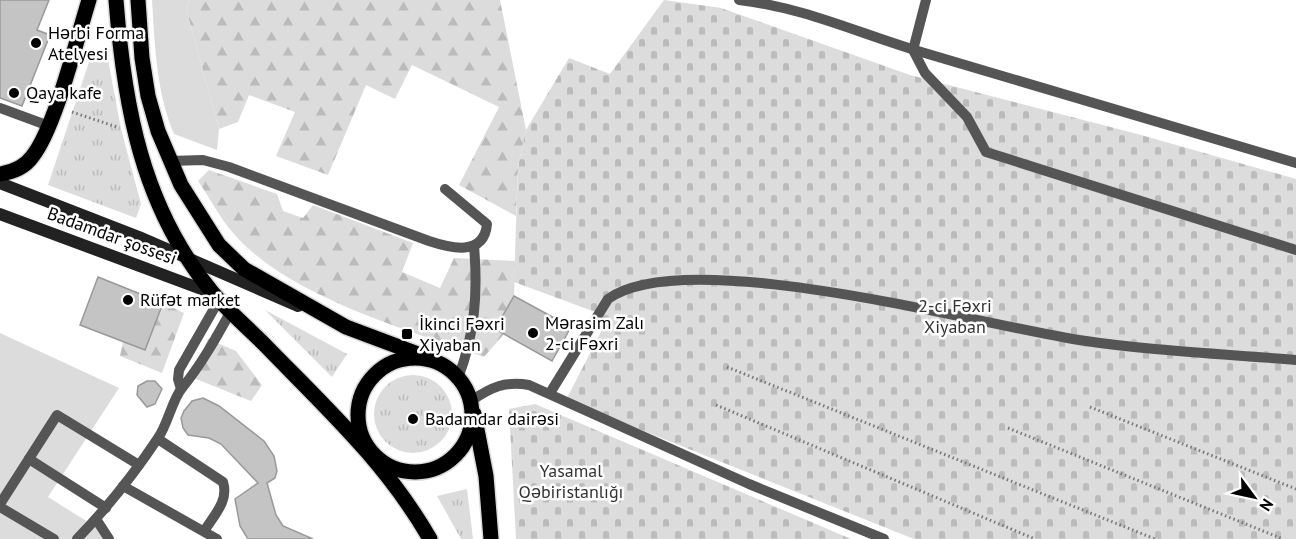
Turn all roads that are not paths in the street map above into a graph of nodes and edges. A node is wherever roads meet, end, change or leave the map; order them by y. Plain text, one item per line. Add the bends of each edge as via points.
1 (88, 0) edge
2 (116, 0) edge
3 (138, 0) edge
4 (739, 0) edge
5 (926, 0) edge
6 (914, 50) junction
7 (0, 108) edge
8 (49, 126) junction
9 (170, 161) junction
10 (1296, 163) edge
11 (0, 174) edge
12 (0, 183) edge
13 (445, 189) dead end
14 (0, 214) edge
15 (474, 246) junction
16 (1296, 250) edge
17 (186, 256) junction
18 (216, 296) junction
19 (231, 311) junction
20 (346, 327) junction
21 (434, 360) junction
22 (1296, 360) edge
23 (458, 378) junction
24 (181, 389) junction
25 (550, 393) junction
26 (471, 401) junction
27 (158, 439) junction
28 (371, 453) junction
29 (29, 459) junction
30 (139, 465) junction
31 (123, 486) junction
32 (0, 505) edge
33 (106, 508) junction
34 (96, 519) junction
35 (33, 528) junction
36 (205, 530) junction
37 (25, 539) edge
38 (54, 539) edge
39 (77, 539) edge
40 (109, 539) edge
41 (217, 539) edge
42 (430, 539) edge
43 (491, 539) edge
44 (884, 539) edge

1 - 8 main road
2 - 17 main road via 120,61 134,135 157,201
3 - 9 main road via 148,96
4 - 6 lane via 807,13
5 - 6 lane
6 - 10 lane
6 - 16 lane via 925,73 968,117 986,152
7 - 8 lane
8 - 11 main road via 32,158 14,171
9 - 15 lane via 202,160 229,167 439,244 464,249
9 - 20 main road via 207,228 230,257
12 - 17 main road, Badamdar şossesi
13 - 15 lane via 487,224
14 - 18 main road, Badamdar şossesi
15 - 23 lane via 475,312
17 - 18 main road
17 - 20 main road, Badamdar şossesi
18 - 19 main road
18 - 24 lane via 179,370
19 - 24 lane via 196,373
19 - 28 main road
20 - 21 main road
21 - 23 main road
21 - 28 main road via 397,359 380,368 367,382 359,399 357,418 361,437
22 - 25 lane via 1078,340 781,285 728,279 685,280 621,290 608,299
23 - 26 main road
24 - 27 lane
25 - 26 lane via 511,382
25 - 44 lane via 749,484
26 - 28 main road via 467,439 456,455 441,466 423,472 404,471 386,465
26 - 43 main road via 482,448
27 - 30 lane
27 - 36 lane via 223,482 220,507
28 - 42 main road
29 - 30 lane via 57,415
29 - 32 lane
29 - 33 lane
30 - 31 lane
31 - 33 lane
31 - 36 lane
32 - 35 lane
33 - 34 lane
34 - 39 lane
34 - 40 lane
35 - 37 lane
35 - 38 lane
36 - 41 lane

